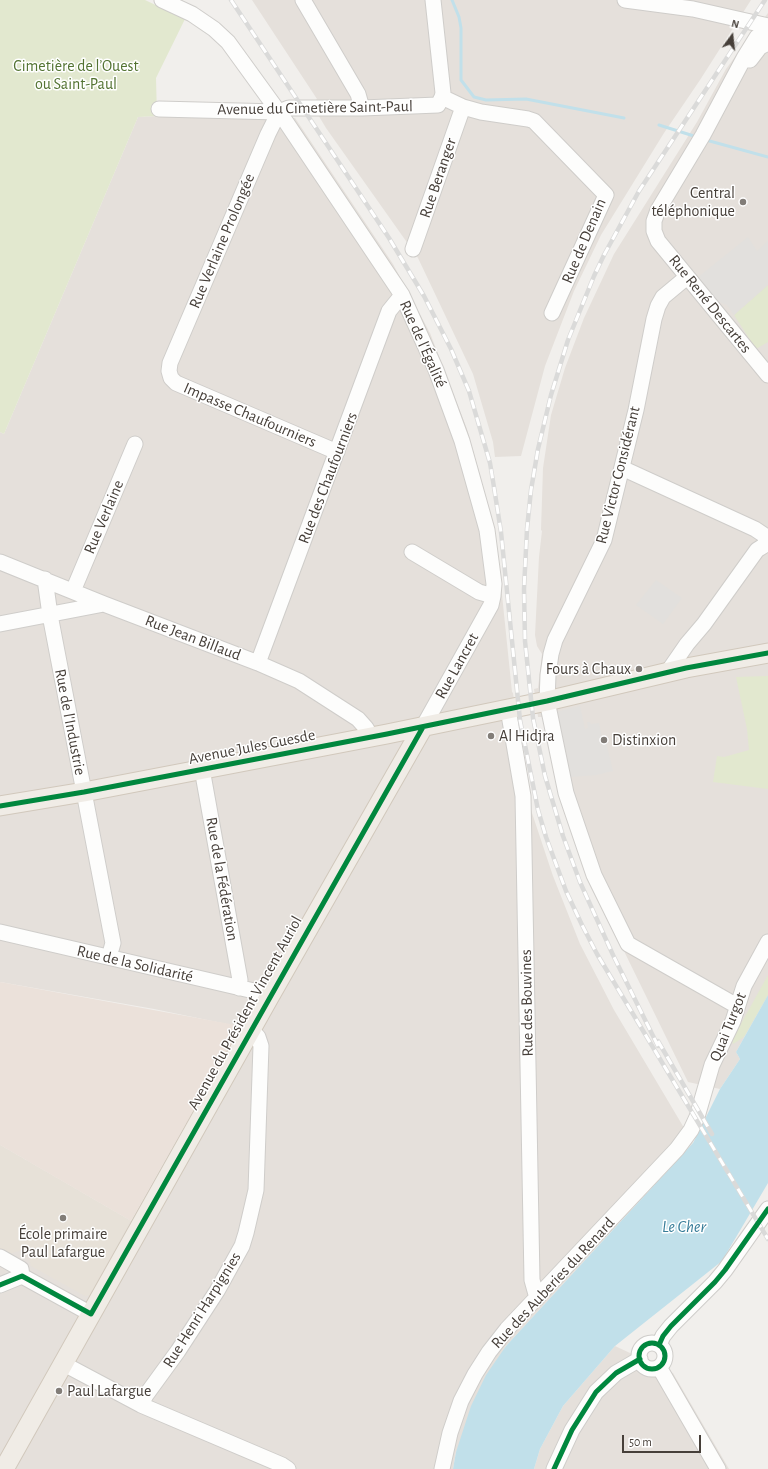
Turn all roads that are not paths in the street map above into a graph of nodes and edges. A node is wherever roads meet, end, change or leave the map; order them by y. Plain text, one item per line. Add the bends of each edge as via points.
1 (162, 0) edge
2 (303, 0) edge
3 (433, 0) edge
4 (625, 0) edge
5 (768, 27) edge
6 (768, 43) edge
7 (730, 84) junction
8 (442, 97) junction
9 (463, 107) junction
10 (362, 108) junction
11 (159, 109) dead end
12 (279, 112) junction
13 (413, 249) dead end
14 (687, 277) junction
15 (402, 295) junction
16 (552, 313) dead end
17 (169, 371) joint
18 (768, 375) edge
19 (135, 444) dead end
20 (337, 452) junction
21 (622, 468) junction
22 (768, 543) edge
23 (412, 552) dead end
24 (0, 562) edge
25 (45, 579) junction
26 (73, 591) junction
27 (492, 601) junction
28 (104, 604) junction
29 (50, 615) junction
30 (0, 624) edge
31 (704, 624) junction
32 (768, 653) edge
33 (258, 663) junction
34 (706, 665) junction
35 (666, 673) junction
36 (547, 701) junction
37 (508, 709) junction
38 (423, 727) junction
39 (371, 737) junction
40 (202, 769) junction
41 (84, 792) junction
42 (0, 806) edge
43 (0, 932) edge
44 (768, 942) edge
45 (109, 957) junction
46 (239, 988) junction
47 (268, 999) junction
48 (737, 1006) junction
49 (251, 1029) junction
50 (697, 1117) joint
51 (768, 1209) edge
52 (0, 1257) edge
53 (22, 1276) junction
54 (0, 1285) edge
55 (537, 1298) junction
56 (90, 1314) junction
57 (659, 1345) junction
58 (640, 1359) junction
59 (62, 1363) junction
60 (659, 1367) junction
61 (141, 1405) junction
62 (4, 1469) edge
63 (288, 1469) edge
64 (442, 1469) edge
65 (554, 1469) edge
66 (718, 1469) edge

1 - 12 street, Rue de l'Égalité via 192,14 228,42
2 - 10 street via 358,94
3 - 8 street
4 - 5 street via 693,9
5 - 7 street via 757,37
6 - 7 street via 760,47
7 - 14 street, Rue René Descartes via 654,221 658,241
8 - 9 street, Rue de Denain
8 - 10 street, Avenue du Cimetière Saint-Paul via 438,105 432,106
9 - 13 street, Rue Beranger
9 - 16 street, Rue de Denain via 534,121 606,195
10 - 12 street, Avenue du Cimetière Saint-Paul via 288,108
11 - 12 street, Avenue du Cimetière Saint-Paul
12 - 15 street, Rue de l'Égalité
12 - 17 street, Rue Verlaine Prolongée via 176,348
14 - 18 street, Rue René Descartes
14 - 21 street, Rue Victor Considérant via 663,297 658,306
15 - 20 street, Rue des Chaufourniers via 389,311
15 - 27 street, Rue de l'Égalité via 436,370 462,441 487,530 494,584
17 - 20 street, Impasse Chaufourniers via 176,383
19 - 26 street, Rue Verlaine
20 - 33 street, Rue des Chaufourniers
21 - 22 street via 755,529 764,535
21 - 36 street, Rue Victor Considérant via 604,540 554,640
22 - 31 street via 757,550
23 - 27 street
24 - 25 street, Rue Jean Billaud
25 - 26 street, Rue Jean Billaud
25 - 29 street, Rue de l'Industrie
26 - 28 street, Rue Jean Billaud
27 - 38 street, Rue Lancret
28 - 29 street
28 - 33 street, Rue Jean Billaud
29 - 30 street
29 - 41 street, Rue de l'Industrie
31 - 34 street via 694,648 695,659
31 - 35 street
32 - 34 main road, Avenue Jules Guesde
33 - 39 street, Rue Jean Billaud via 299,681 358,719
34 - 35 main road, Avenue Jules Guesde
35 - 36 main road, Avenue Jules Guesde
36 - 37 main road, Avenue Jules Guesde
36 - 48 street, Rue Victor Considérant via 566,793 594,875 628,944
37 - 38 main road, Avenue Jules Guesde
37 - 55 street, Rue des Bouvines via 523,796 532,1280
38 - 39 main road, Avenue Jules Guesde
38 - 47 main road, Avenue du Président Vincent Auriol
39 - 40 main road, Avenue Jules Guesde
40 - 41 main road, Avenue Jules Guesde
40 - 46 street, Rue de la Fédération via 240,980
41 - 42 main road, Avenue Jules Guesde
41 - 45 street, Rue de l'Industrie via 113,943
43 - 45 street, Rue de la Solidarité
44 - 48 street, Quai Turgot via 744,986
45 - 46 street, Rue de la Solidarité
46 - 47 street, Rue de la Solidarité via 254,991
47 - 49 main road, Avenue du Président Vincent Auriol
48 - 50 street, Quai Turgot via 733,1021 712,1065
49 - 56 main road, Avenue du Président Vincent Auriol
49 - 61 street, Rue Henri Harpignies via 261,1046 257,1184 246,1233 242,1246 217,1291
50 - 55 street, Rue des Auberies du Renard via 677,1149
51 - 57 street via 729,1266 671,1326
52 - 53 street via 21,1269
53 - 54 street
53 - 56 street
55 - 64 street, Rue des Auberies du Renard via 507,1329 475,1374 461,1401
56 - 59 main road, Avenue du Président Vincent Auriol
57 - 58 street via 643,1347
57 - 60 street via 664,1351 665,1358
58 - 60 street via 647,1368
58 - 65 street via 616,1373 596,1392 572,1430
59 - 61 street
59 - 62 main road, Avenue du Président Vincent Auriol
60 - 66 street
61 - 63 street

